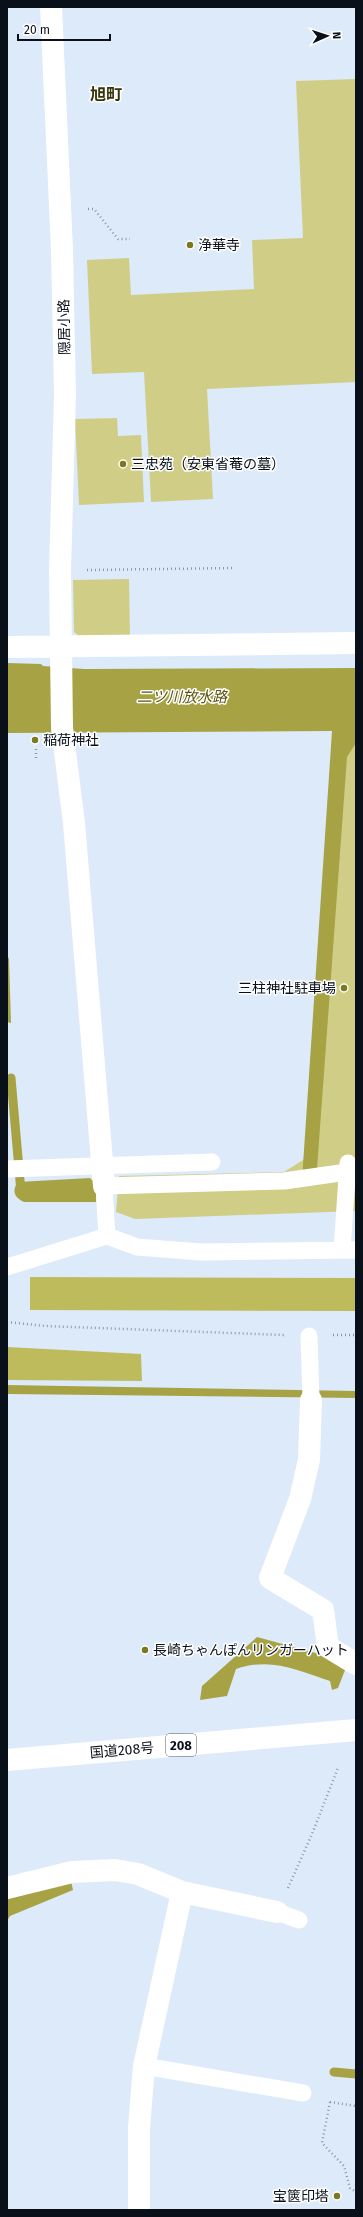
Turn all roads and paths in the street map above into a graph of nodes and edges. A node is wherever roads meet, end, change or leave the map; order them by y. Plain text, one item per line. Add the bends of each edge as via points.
1 (51, 7) edge
2 (87, 209) dead end
3 (130, 239) dead end
4 (235, 568) dead end
5 (60, 571) junction
6 (356, 643) edge
7 (7, 647) edge
8 (60, 656) junction
9 (212, 1162) dead end
10 (13, 1169) edge
11 (103, 1176) junction
12 (107, 1236) junction
13 (349, 1250) edge
14 (7, 1267) edge
15 (7, 1322) edge
16 (356, 1335) edge
17 (309, 1336) junction
18 (310, 1394) joint
19 (356, 1664) edge
20 (356, 1730) edge
21 (7, 1760) edge
22 (338, 1768) dead end
23 (7, 1888) edge
24 (182, 1892) junction
25 (277, 1912) junction
26 (299, 1920) dead end
27 (144, 2066) junction
28 (303, 2093) joint
29 (330, 2102) junction
30 (356, 2106) edge
31 (356, 2192) edge
32 (139, 2210) edge

1 - 5 main road, 隠居小路 via 62,250 65,394
2 - 3 path via 94,209 118,239
4 - 5 path
5 - 8 main road, 隠居小路
6 - 8 main road
7 - 8 main road
8 - 11 main road, 隠居小路 via 62,728 74,823
9 - 11 lane
10 - 11 lane
11 - 12 lane
11 - 13 lane via 284,1181 347,1168
12 - 13 lane via 137,1247 201,1252
12 - 14 lane
15 - 17 path via 44,1326
16 - 17 path
17 - 18 lane
18 - 19 main road via 309,1460 300,1499 270,1578 323,1610 328,1647
20 - 21 main road, 国道208号 / 208
22 - 25 path
23 - 24 main road via 72,1872 115,1870 138,1874
24 - 25 main road
24 - 27 main road
25 - 26 lane
27 - 28 lane
27 - 32 main road via 138,2128
28 - 29 path
29 - 30 path
29 - 31 path via 322,2143 344,2166 350,2188

